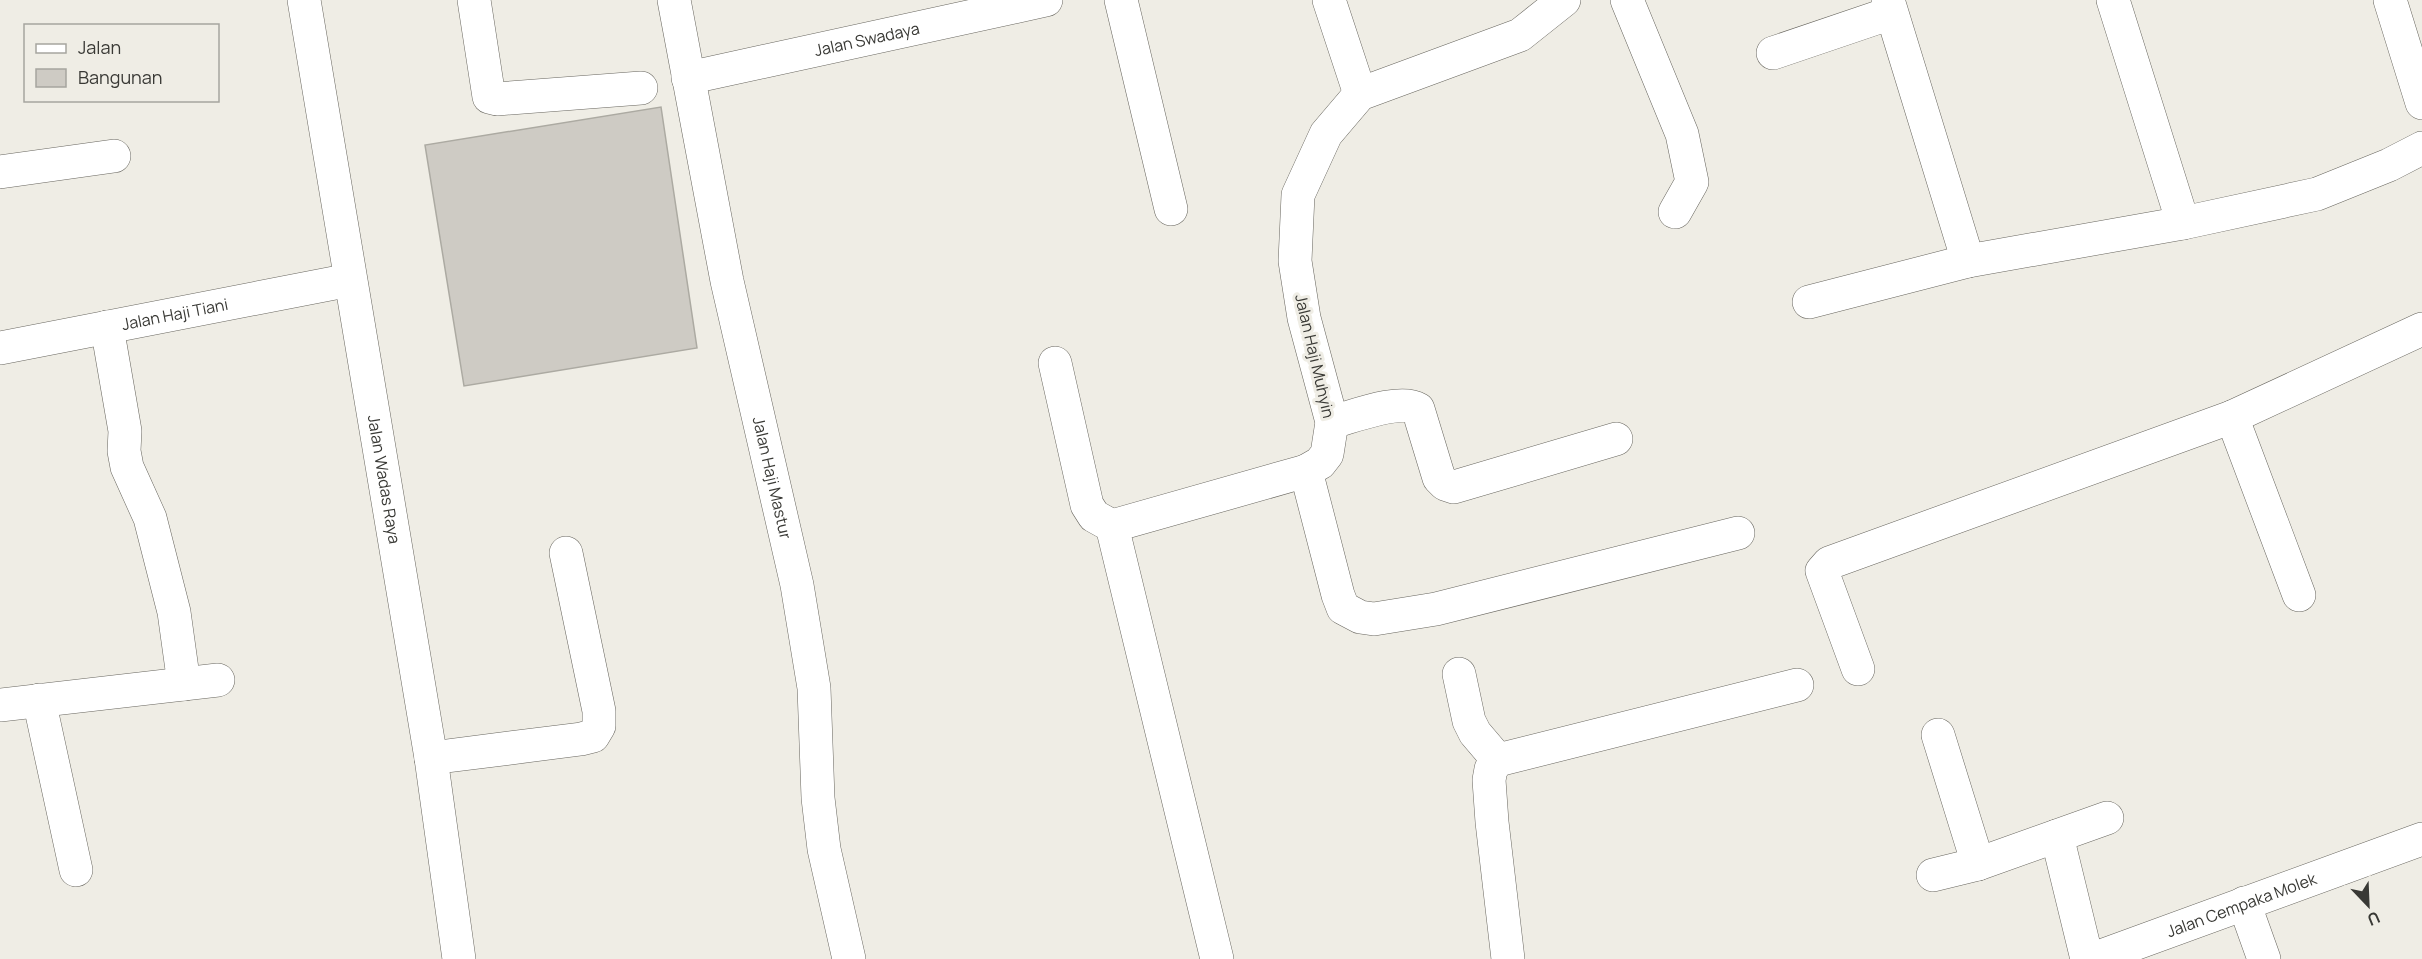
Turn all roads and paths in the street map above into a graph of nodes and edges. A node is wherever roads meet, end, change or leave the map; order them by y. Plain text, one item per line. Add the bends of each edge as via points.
1 (304, 0) edge
2 (474, 0) edge
3 (674, 0) edge
4 (1046, 0) edge
5 (1121, 0) edge
6 (1329, 0) edge
7 (1564, 0) edge
8 (1627, 0) edge
9 (2113, 0) edge
10 (2390, 0) edge
11 (1889, 7) edge
12 (1773, 53) dead end
13 (688, 78) junction
14 (641, 88) dead end
15 (1360, 94) junction
16 (2422, 103) edge
17 (2422, 148) edge
18 (114, 156) dead end
19 (0, 172) edge
20 (1171, 209) dead end
21 (1675, 212) dead end
22 (2183, 224) junction
23 (1968, 261) junction
24 (350, 280) junction
25 (1809, 302) dead end
26 (107, 327) junction
27 (2422, 329) edge
28 (0, 348) edge
29 (1055, 363) dead end
30 (2232, 417) junction
31 (1332, 422) junction
32 (1616, 439) dead end
33 (1306, 471) junction
34 (1112, 526) junction
35 (1738, 533) dead end
36 (566, 553) dead end
37 (2299, 595) dead end
38 (1858, 669) dead end
39 (1459, 674) dead end
40 (218, 680) dead end
41 (184, 684) junction
42 (1797, 685) dead end
43 (39, 700) junction
44 (0, 705) edge
45 (1938, 735) dead end
46 (431, 758) junction
47 (1498, 760) junction
48 (2107, 818) dead end
49 (2056, 836) junction
50 (2422, 838) edge
51 (1978, 864) junction
52 (76, 870) dead end
53 (1933, 875) dead end
54 (2244, 903) junction
55 (459, 959) edge
56 (849, 959) edge
57 (1217, 959) edge
58 (1508, 959) edge
59 (2087, 959) edge
60 (2093, 959) edge
61 (2264, 959) edge

1 - 24 street, Jalan Wadas Raya
2 - 14 street via 489,97
3 - 13 street, Jalan Haji Mastur
4 - 13 street, Jalan Swadaya
5 - 20 street
6 - 15 street
7 - 15 street, Jalan Haji Muhyin via 1520,35
8 - 21 street via 1682,134 1692,182
9 - 22 street
10 - 16 street
11 - 12 street
11 - 23 street
13 - 56 street, Jalan Haji Mastur via 727,281 796,585 814,688 824,849
15 - 31 street, Jalan Haji Muhyin via 1326,134 1298,195 1295,261 1304,318
17 - 22 street via 2317,194
18 - 19 street
22 - 23 street
23 - 25 street
24 - 26 street, Jalan Haji Tiani
24 - 46 street, Jalan Wadas Raya
26 - 28 street, Jalan Haji Tiani
26 - 41 street via 125,431 127,468 150,518 174,612
27 - 30 street
29 - 34 street via 1087,505 1094,516
30 - 37 street
30 - 38 street via 1829,563 1822,571
31 - 32 street via 1394,406 1413,406 1418,409 1439,478 1454,487
31 - 33 street, Jalan Haji Muhyin via 1327,454
33 - 34 street, Jalan Haji Muhyin
33 - 35 street via 1338,595 1343,608 1360,617 1374,619 1436,609
34 - 57 street
36 - 46 street via 599,711 599,726 593,736
39 - 47 street via 1469,721
40 - 41 street
41 - 43 street
42 - 47 street
43 - 44 street
43 - 52 street
45 - 51 street
46 - 55 street, Jalan Wadas Raya
47 - 58 street via 1489,780
48 - 49 street
49 - 51 street
49 - 59 street
50 - 54 street, Jalan Cempaka Molek
51 - 53 street
54 - 60 street, Jalan Cempaka Molek
54 - 61 street

